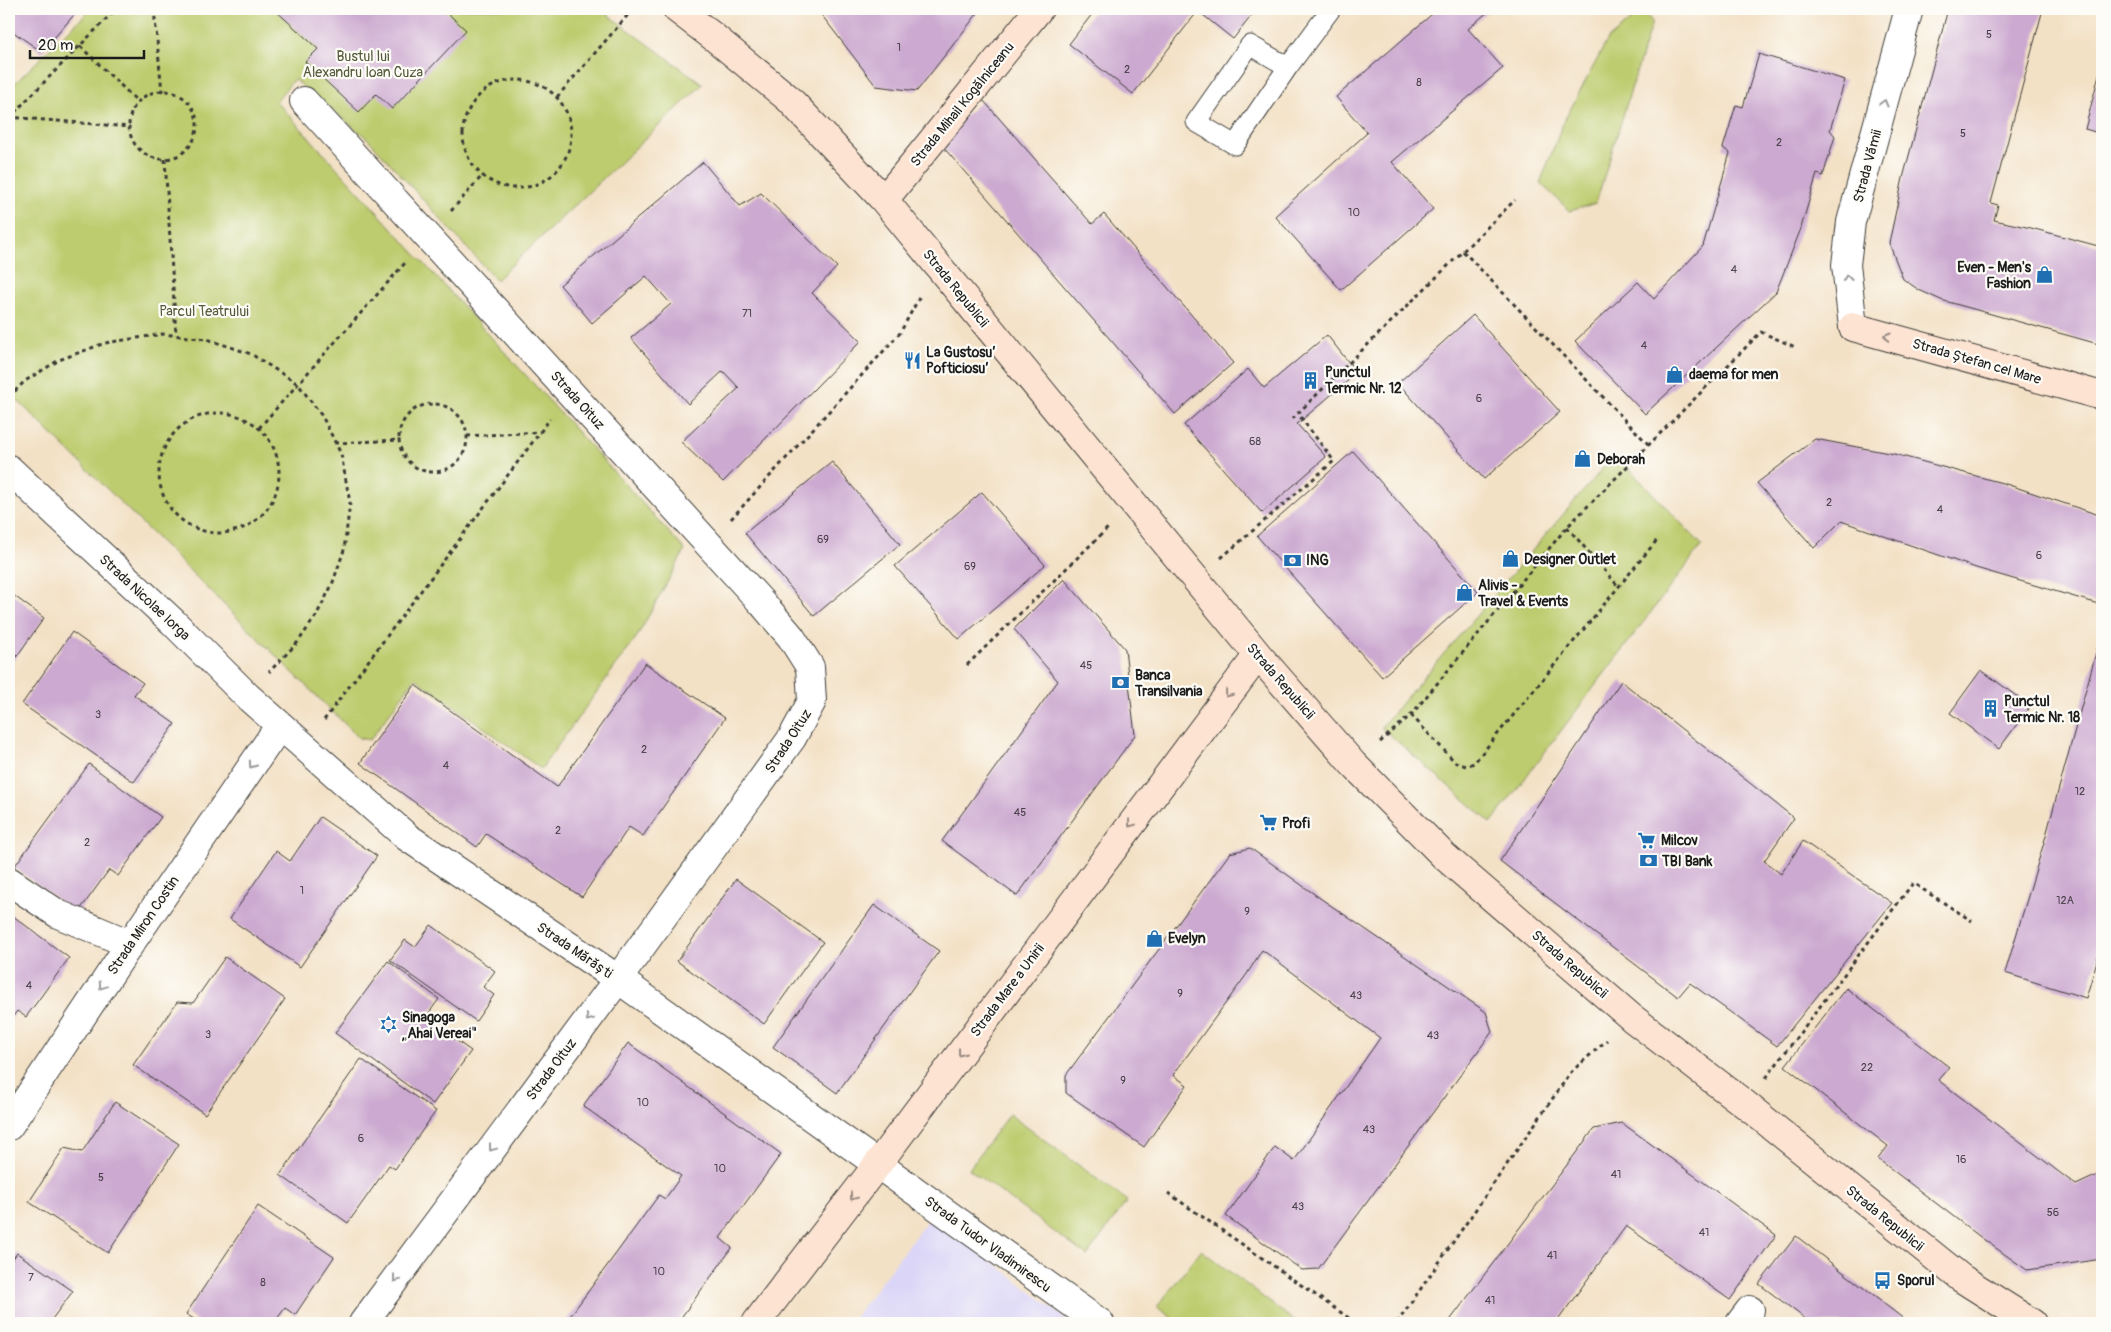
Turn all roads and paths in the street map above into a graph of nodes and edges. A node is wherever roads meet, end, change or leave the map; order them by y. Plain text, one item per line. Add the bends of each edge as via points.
1 (116, 9) edge
2 (154, 9) edge
3 (632, 9) edge
4 (676, 9) edge
5 (1039, 9) edge
6 (1331, 9) edge
7 (1909, 9) edge
8 (80, 46) junction
9 (1288, 67) junction
10 (162, 92) junction
11 (557, 96) junction
12 (304, 101) dead end
13 (138, 102) junction
14 (9, 118) edge
15 (130, 127) junction
16 (165, 159) junction
17 (482, 176) junction
18 (884, 200) junction
19 (1515, 200) dead end
20 (428, 237) junction
21 (1463, 251) junction
22 (937, 264) junction
23 (1853, 326) joint
24 (176, 335) junction
25 (1795, 347) dead end
26 (298, 384) junction
27 (570, 391) junction
28 (2102, 396) edge
29 (9, 397) edge
30 (1298, 414) junction
31 (1292, 420) dead end
32 (259, 428) junction
33 (540, 432) junction
34 (467, 436) junction
35 (399, 440) junction
36 (335, 443) junction
37 (1649, 445) junction
38 (9, 469) edge
39 (1133, 504) junction
40 (1567, 527) junction
41 (1657, 540) dead end
42 (709, 544) junction
43 (1196, 580) junction
44 (1618, 586) junction
45 (1258, 655) junction
46 (967, 665) dead end
47 (247, 696) junction
48 (1412, 715) junction
49 (280, 725) junction
50 (304, 746) junction
51 (1354, 764) junction
52 (9, 881) edge
53 (1972, 921) dead end
54 (130, 944) junction
55 (618, 979) junction
56 (1632, 1018) junction
57 (1746, 1105) junction
58 (9, 1126) edge
59 (877, 1165) junction
60 (1168, 1193) dead end
61 (1961, 1278) junction
62 (363, 1323) edge
63 (756, 1323) edge
64 (1100, 1323) edge
65 (1356, 1323) edge
66 (1397, 1323) edge
67 (2002, 1323) edge
68 (2032, 1323) edge

1 - 8 path
2 - 10 path
3 - 11 path
4 - 18 main road, Strada Republicii via 789,99
5 - 18 main road, Strada Mihail Kogălniceanu
6 - 9 lane
23 -> 7 street, Strada Vămii via 1846,265 1852,222
8 - 13 path
8 - 14 path
9 - 9 lane via 1250,45 1196,122 1235,145
10 - 13 path via 146,95
10 - 16 path via 179,95 188,102 198,123 191,146 182,154
11 - 17 path via 567,111 572,129 566,156 550,177 533,186 516,188 498,185
11 - 17 path via 543,85 526,80 508,80 492,85 477,96 467,110 462,128 463,145 470,162
12 - 20 street, Strada Oituz
13 - 15 path via 132,111
14 - 15 path
15 - 16 path via 134,142 141,151
16 - 24 path
17 - 20 path
18 - 22 main road, Strada Republicii
19 - 21 path
20 - 26 path
20 - 27 street, Strada Oituz
21 - 30 path
21 - 37 path
22 - 39 main road, Strada Republicii
22 - 42 path via 900,333
28 -> 23 main road, Strada Ștefan cel Mare
24 - 26 path via 207,339 251,354
24 - 29 path via 105,343 68,357 25,381
25 - 37 path via 1761,332
26 - 32 path
26 - 36 path via 322,416
27 - 33 path
27 - 42 street, Strada Oituz
30 - 31 path
30 - 43 path via 1334,460
32 - 32 path via 274,446 279,465 279,484 272,503 260,518 244,529 225,534 206,533 188,526 173,513 162,495 158,475 161,455 170,436 186,422 205,414 226,413 246,418
33 - 34 path
33 - 50 path
34 - 35 path via 461,458 441,471 429,472 410,463 403,455
34 - 35 path via 465,424 458,414 449,407 426,404 408,415 402,424
35 - 36 path
36 - 47 path via 341,454 350,504 344,550 338,568 316,616 298,642
37 - 40 path
38 - 47 street, Strada Nicolae Iorga
39 - 43 main road, Strada Republicii
39 - 46 path
40 - 44 path
40 - 48 path
41 - 44 path
42 - 55 street, Strada Oituz via 763,604 810,667 812,701 792,738
43 - 45 main road, Strada Republicii
44 - 48 path via 1474,763 1466,766 1455,762
45 - 51 main road, Strada Republicii
45 -> 59 main road, Strada Mare a Unirii
47 - 49 street, Strada Nicolae Iorga
48 - 51 path
49 - 50 street, Strada Mărăști
49 -> 54 street, Strada Miron Costin
50 - 55 street, Strada Mărăști via 407,837
51 - 56 main road, Strada Republicii via 1444,856
52 - 54 street via 58,914
53 - 57 path via 1913,883
54 -> 58 street, Strada Miron Costin
55 - 59 street, Strada Mărăști
55 -> 62 street, Strada Oituz
56 - 57 main road, Strada Republicii
56 - 66 path via 1571,1072
57 - 61 main road, Strada Republicii
59 -> 63 main road, Strada Mare a Unirii
59 - 64 street, Strada Tudor Vladimirescu
60 - 65 path
61 - 67 main road, Strada Republicii
61 - 68 main road, Strada Republicii

